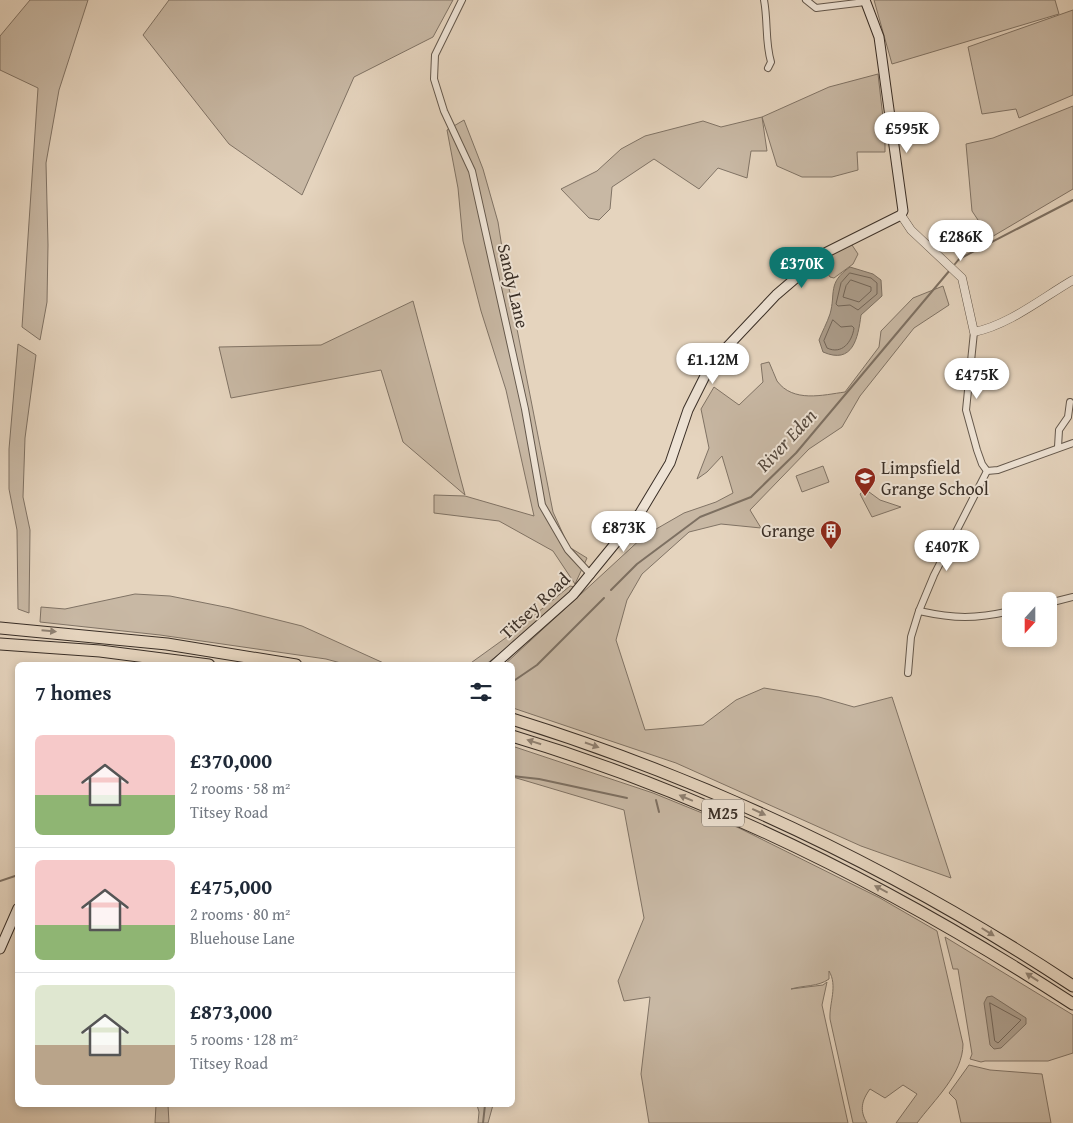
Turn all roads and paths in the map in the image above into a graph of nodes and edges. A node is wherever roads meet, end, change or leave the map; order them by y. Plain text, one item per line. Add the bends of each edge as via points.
1 (462, 0) edge
2 (764, 0) edge
3 (806, 0) edge
4 (865, 1) edge
5 (768, 68) dead end
6 (900, 215) junction
7 (1073, 280) edge
8 (974, 332) junction
9 (1070, 402) dead end
10 (1073, 443) edge
11 (1058, 448) junction
12 (987, 471) junction
13 (591, 575) junction
14 (1073, 597) edge
15 (1058, 601) edge
16 (919, 611) junction
17 (1002, 613) edge
18 (0, 628) edge
19 (0, 644) edge
20 (186, 662) edge
21 (277, 662) edge
22 (498, 662) edge
23 (908, 673) dead end
24 (515, 720) edge
25 (515, 737) edge
26 (15, 915) edge
27 (0, 949) edge
28 (1073, 986) edge
29 (1073, 1004) edge

1 - 13 street, Sandy Lane via 434,55 434,79 444,111 472,171 525,409 542,505 568,550
2 - 5 street via 771,62
3 - 4 street via 816,8
4 - 6 main road via 879,37 903,211
6 - 8 street via 911,230 962,278
6 - 13 main road, Titsey Road via 825,253 776,295 711,364 688,410 670,463 658,485
7 - 8 street via 1011,316
8 - 12 street via 966,410 977,450
9 - 11 street via 1068,417 1059,430
10 - 11 street
11 - 12 street
12 - 16 street
13 - 22 main road, Titsey Road via 552,616
14 - 15 street
16 - 17 street via 972,618
16 - 23 street via 911,637
18 -> 21 highway via 141,641
19 - 20 highway via 100,651
24 -> 28 highway, M25 via 719,794 815,838 947,907
29 -> 25 highway, M25 via 924,912 823,858 616,770
26 - 27 main road

